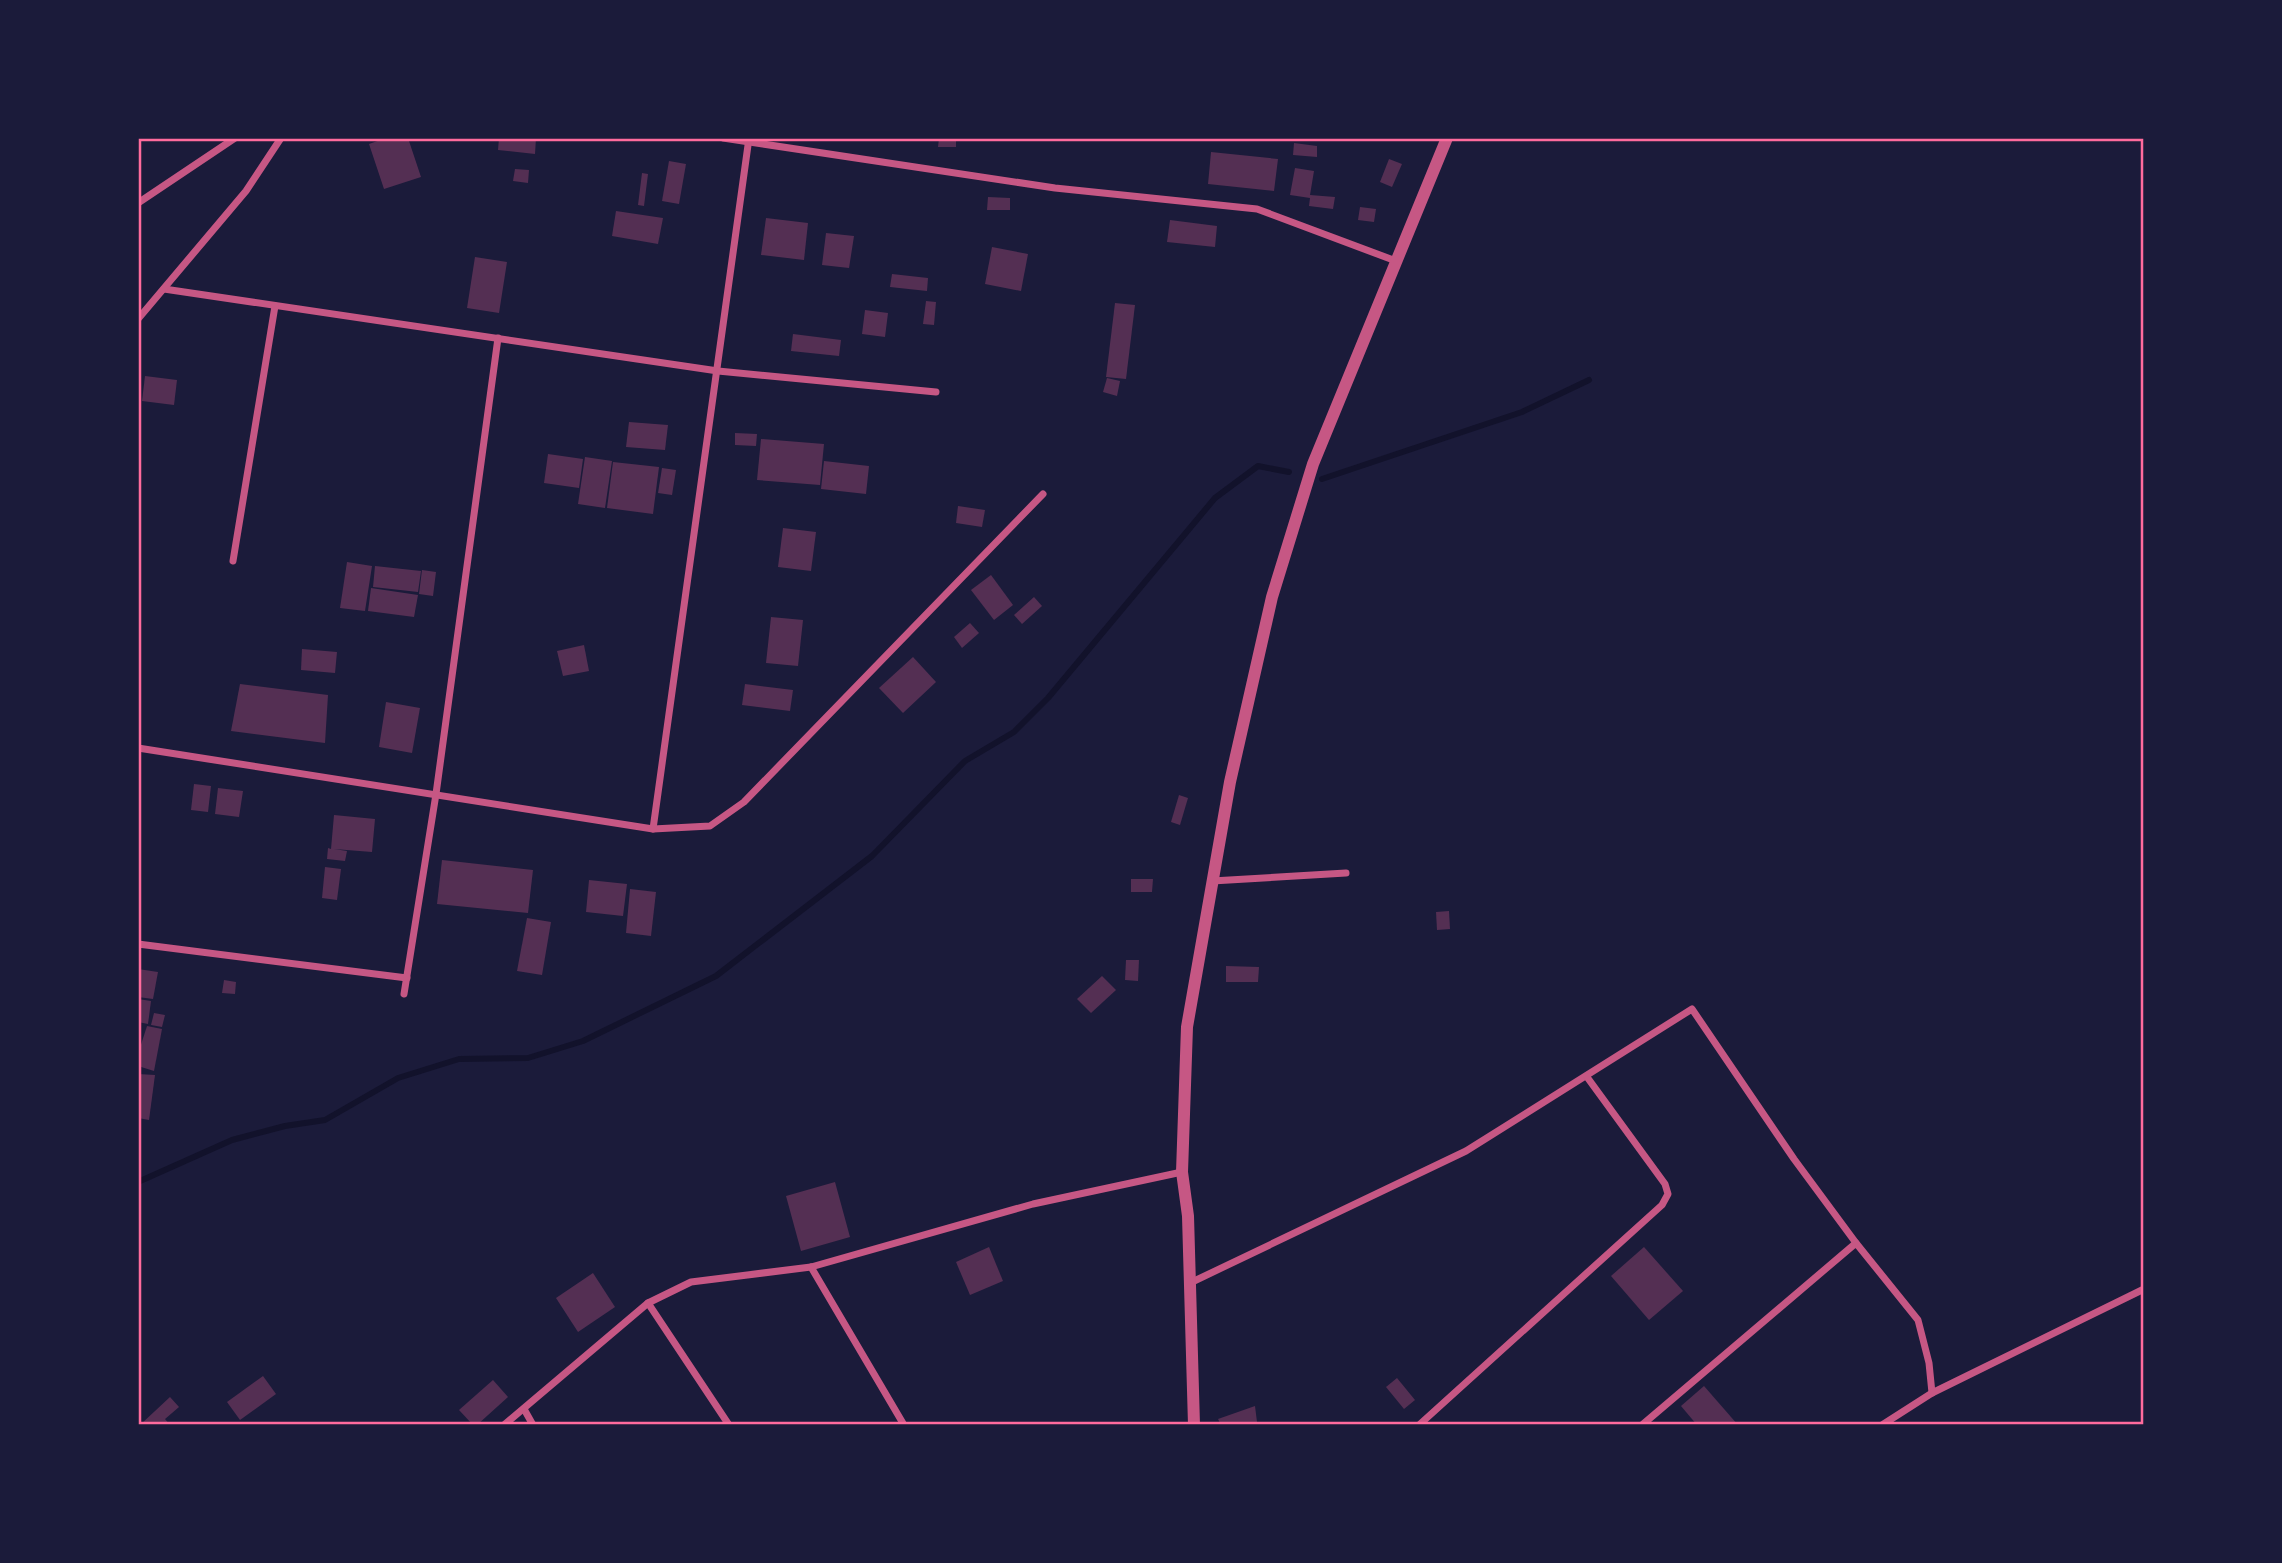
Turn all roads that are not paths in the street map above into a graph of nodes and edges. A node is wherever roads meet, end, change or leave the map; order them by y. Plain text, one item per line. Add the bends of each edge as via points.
1 (235, 138) edge
2 (281, 138) edge
3 (723, 138) edge
4 (1447, 138) edge
5 (749, 140) edge
6 (138, 203) edge
7 (1396, 261) junction
8 (164, 289) junction
9 (275, 306) junction
10 (138, 319) edge
11 (498, 338) junction
12 (718, 371) junction
13 (936, 392) dead end
14 (1043, 494) dead end
15 (233, 561) dead end
16 (138, 748) edge
17 (436, 794) junction
18 (653, 829) junction
19 (1346, 873) dead end
20 (1212, 881) junction
21 (138, 944) edge
22 (407, 978) junction
23 (404, 994) dead end
24 (1587, 1077) junction
25 (1182, 1172) junction
26 (1856, 1243) junction
27 (811, 1267) junction
28 (1189, 1283) junction
29 (2144, 1289) edge
30 (648, 1303) junction
31 (1932, 1393) junction
32 (524, 1409) junction
33 (504, 1425) edge
34 (533, 1425) edge
35 (729, 1425) edge
36 (904, 1425) edge
37 (1194, 1425) edge
38 (1419, 1425) edge
39 (1642, 1425) edge
40 (1882, 1425) edge

1 - 6 street
2 - 8 street via 246,191
3 - 5 street
4 - 7 street
5 - 7 street via 1055,188 1249,207
5 - 12 street
7 - 20 street via 1313,464 1272,597
8 - 9 street
8 - 10 street
9 - 11 street
9 - 15 street
11 - 12 street
11 - 17 street
12 - 13 street
12 - 18 street
14 - 18 street via 744,802 710,826
16 - 17 street
17 - 18 street
17 - 22 street
19 - 20 street
20 - 25 street via 1187,1027
21 - 22 street
22 - 23 street
24 - 26 street via 1692,1009
24 - 28 street via 1466,1151
24 - 38 street via 1668,1194 1662,1205
25 - 27 street via 1033,1205
25 - 28 street
26 - 31 street via 1918,1320
26 - 39 street
27 - 30 street via 691,1282
27 - 36 street
28 - 37 street
29 - 31 street
30 - 32 street
30 - 35 street
31 - 40 street
32 - 33 street
32 - 34 street

